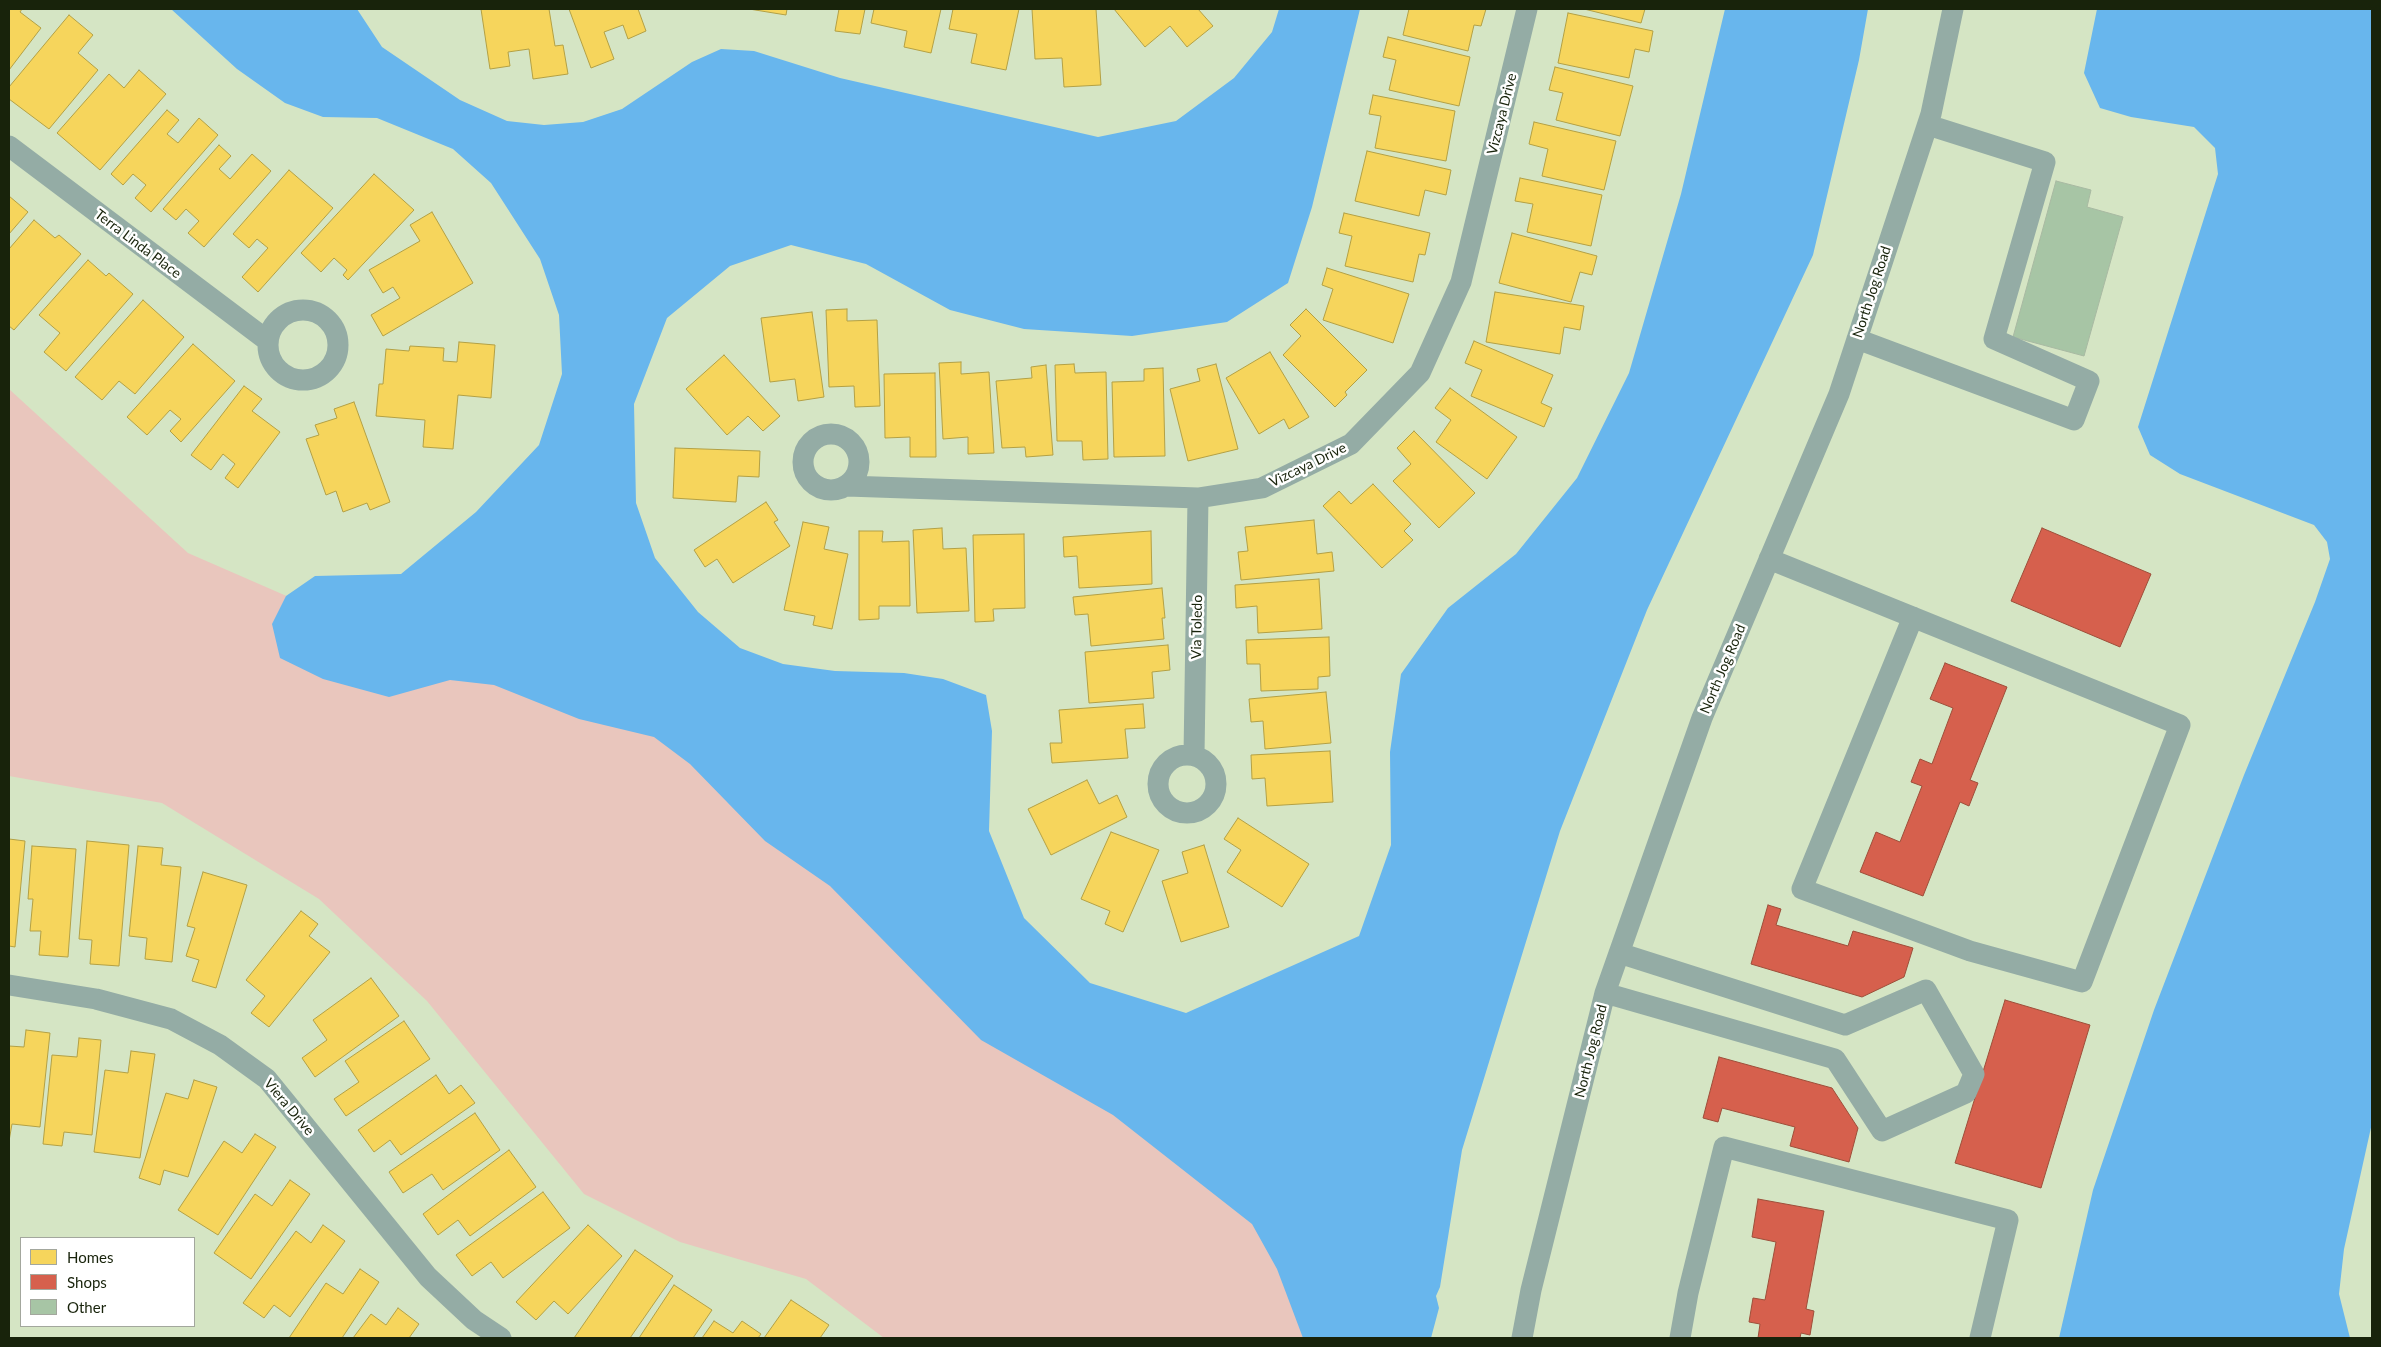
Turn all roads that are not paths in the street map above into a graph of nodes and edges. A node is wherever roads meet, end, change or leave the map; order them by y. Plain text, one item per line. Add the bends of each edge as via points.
1 (1527, 9) edge
2 (1953, 9) edge
3 (1928, 125) junction
4 (9, 146) edge
5 (1857, 339) junction
6 (268, 341) dead end
7 (847, 486) dead end
8 (1198, 498) junction
9 (1769, 559) junction
10 (1914, 617) junction
11 (1194, 755) dead end
12 (1619, 953) junction
13 (9, 985) edge
14 (1605, 993) junction
15 (1845, 1025) junction
16 (1835, 1059) junction
17 (500, 1338) edge
18 (1522, 1338) edge
19 (1680, 1338) edge
20 (1980, 1338) edge

1 - 8 street, Vizcaya Drive via 1461,282 1420,373 1351,444 1262,488
2 - 3 street, North Jog Road
3 - 5 street, North Jog Road
3 - 5 street via 2045,162 1994,339 2089,381 2074,420
4 - 6 street, Terra Linda Place
5 - 9 street, North Jog Road via 1839,394
7 - 8 street, Vizcaya Drive
8 - 11 street, Via Toledo
9 - 10 street
9 - 12 street, North Jog Road via 1702,718
10 - 10 street via 2180,725 2082,982 1970,952 1802,889
12 - 14 street, North Jog Road
12 - 15 street
13 - 17 street, Viera Drive via 96,999 171,1019 228,1051 267,1079 428,1277 474,1320
14 - 16 street
14 - 18 street, North Jog Road
15 - 16 street
15 - 16 street via 1926,990 1974,1074 1966,1093 1882,1131
19 - 20 street via 1724,1147 2008,1220

